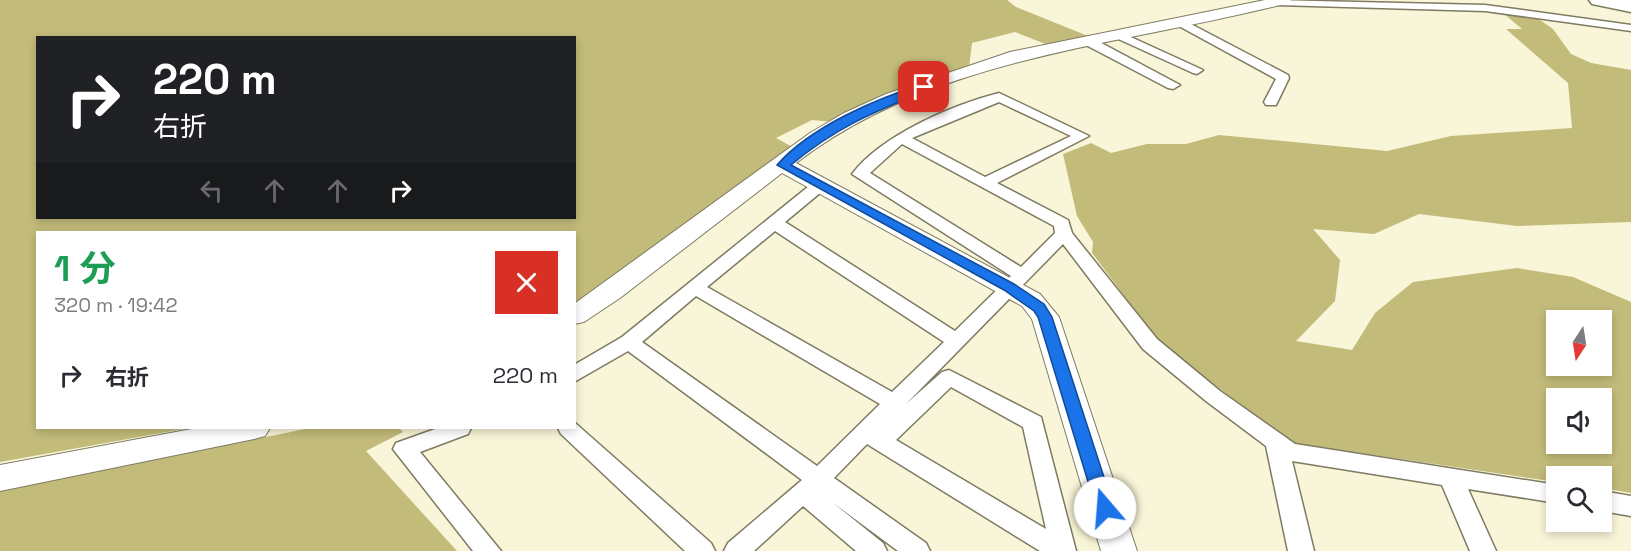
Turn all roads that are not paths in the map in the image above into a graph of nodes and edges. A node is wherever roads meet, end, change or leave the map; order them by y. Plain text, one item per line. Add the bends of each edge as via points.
1 (1599, 0) edge
2 (1280, 1) edge
3 (1631, 6) edge
4 (1181, 23) junction
5 (1631, 28) edge
6 (1118, 35) junction
7 (1088, 41) junction
8 (1197, 70) dead end
9 (1173, 85) dead end
10 (1271, 102) dead end
11 (901, 138) junction
12 (783, 165) junction
13 (986, 182) junction
14 (820, 185) junction
15 (774, 223) junction
16 (1064, 234) junction
17 (1016, 281) junction
18 (696, 288) junction
19 (576, 315) edge
20 (956, 341) junction
21 (629, 342) junction
22 (576, 374) edge
23 (894, 403) junction
24 (249, 429) edge
25 (457, 429) edge
26 (570, 429) edge
27 (873, 437) junction
28 (1276, 442) junction
29 (0, 478) edge
30 (1451, 478) junction
31 (811, 486) junction
32 (1546, 492) edge
33 (1612, 503) edge
34 (1631, 506) edge
35 (488, 551) edge
36 (702, 551) edge
37 (737, 551) edge
38 (874, 551) edge
39 (917, 551) edge
40 (1062, 551) edge
41 (1119, 551) edge
42 (1301, 551) edge
43 (1483, 551) edge

1 - 3 highway
2 - 4 street
2 - 5 street via 1485,9
4 - 6 street
4 - 10 street via 1283,78
6 - 7 street
6 - 8 street
7 - 9 street
7 - 12 street via 1016,56 893,98 817,137
11 - 13 street
11 - 13 street via 999,97 1082,136
11 - 17 street via 860,174
12 - 14 street
12 - 19 street
13 - 16 street via 1062,224
14 - 15 street
14 - 17 street
15 - 18 street
15 - 20 street
16 - 17 street
16 - 28 street via 1150,344
17 - 20 street
17 - 41 street via 1045,317
18 - 21 street
18 - 23 street
20 - 23 street
21 - 22 street
21 - 31 street
23 - 27 street
24 - 29 street
25 - 35 street via 404,449
26 - 36 street
27 - 31 street
27 - 40 street
27 - 40 street via 949,377 1033,423
28 - 30 street via 1289,452
28 - 42 street
30 - 32 street
30 - 43 street
31 - 37 street
31 - 38 street
31 - 39 street
33 - 34 street

